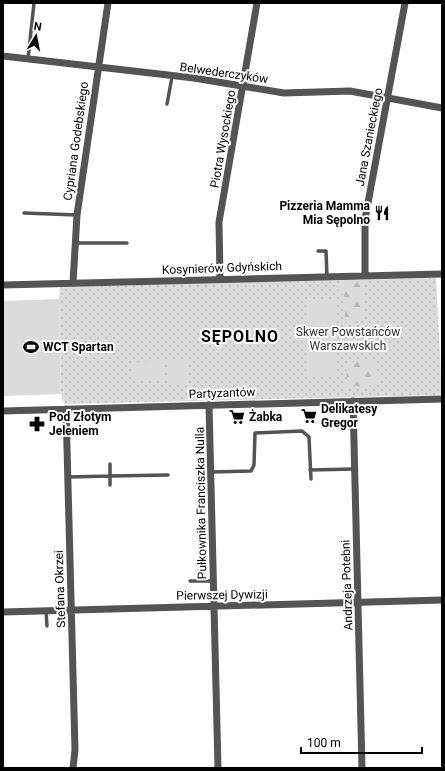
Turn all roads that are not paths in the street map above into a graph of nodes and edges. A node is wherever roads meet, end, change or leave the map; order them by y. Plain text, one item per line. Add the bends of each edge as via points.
1 (34, 3) edge
2 (108, 3) edge
3 (256, 3) edge
4 (405, 3) edge
5 (3, 56) edge
6 (28, 59) junction
7 (98, 68) junction
8 (172, 77) junction
9 (243, 86) junction
10 (387, 98) junction
11 (167, 104) dead end
12 (442, 108) edge
13 (24, 213) dead end
14 (77, 215) junction
15 (75, 243) junction
16 (127, 243) dead end
17 (318, 251) dead end
18 (442, 274) edge
19 (365, 276) junction
20 (327, 277) junction
21 (220, 279) junction
22 (73, 283) junction
23 (3, 285) edge
24 (442, 398) edge
25 (353, 400) junction
26 (210, 404) junction
27 (66, 409) junction
28 (3, 411) edge
29 (110, 464) dead end
30 (354, 469) junction
31 (310, 470) junction
32 (211, 472) junction
33 (168, 475) dead end
34 (110, 476) junction
35 (68, 477) junction
36 (311, 479) dead end
37 (110, 485) dead end
38 (214, 580) junction
39 (190, 581) dead end
40 (442, 600) edge
41 (358, 604) junction
42 (214, 606) junction
43 (46, 611) junction
44 (71, 611) junction
45 (3, 612) edge
46 (47, 626) dead end
47 (74, 768) edge
48 (218, 768) edge
49 (362, 768) edge

1 - 6 lane
2 - 7 street, Cypriana Godebskiego
3 - 9 street, Piotra Wysockiego
4 - 10 street, Jana Szanieckiego
5 - 6 street, Belwederczyków
6 - 7 street, Belwederczyków
7 - 8 street, Belwederczyków
7 - 14 street, Cypriana Godebskiego
8 - 9 street, Belwederczyków
8 - 11 lane
9 - 10 street, Belwederczyków via 284,93 350,91
9 - 21 street, Piotra Wysockiego via 219,222
10 - 12 street, Belwederczyków
10 - 19 street, Jana Szanieckiego via 365,218
13 - 14 lane
14 - 15 street, Cypriana Godebskiego
15 - 16 lane
15 - 22 street, Cypriana Godebskiego
17 - 20 lane via 326,251
18 - 19 street, Kosynierów Gdyńskich
19 - 20 street, Kosynierów Gdyńskich
20 - 21 street, Kosynierów Gdyńskich
21 - 22 street, Kosynierów Gdyńskich
22 - 23 street, Kosynierów Gdyńskich
24 - 25 street, Partyzantów
25 - 26 street, Partyzantów
25 - 30 street, Andrzeja Potebni
26 - 27 street, Partyzantów
26 - 32 street, Pułkownika Franciszka Nulla
27 - 28 street, Partyzantów
27 - 35 street, Stefana Okrzei
29 - 34 lane
30 - 31 lane
30 - 41 street, Andrzeja Potebni
31 - 32 lane via 309,438 302,431 290,431 254,433 254,462 251,471
31 - 36 lane
32 - 38 street, Pułkownika Franciszka Nulla
33 - 34 lane
34 - 35 lane
34 - 37 lane
35 - 44 street, Stefana Okrzei
38 - 39 lane
38 - 42 street, Pułkownika Franciszka Nulla
40 - 41 street, Pierwszej Dywizji
41 - 42 street, Pierwszej Dywizji
41 - 49 street, Andrzeja Potebni
42 - 44 street, Pierwszej Dywizji
42 - 48 street, Pułkownika Franciszka Nulla
43 - 44 street, Pierwszej Dywizji
43 - 45 street, Pierwszej Dywizji
43 - 46 lane
44 - 47 street, Stefana Okrzei

